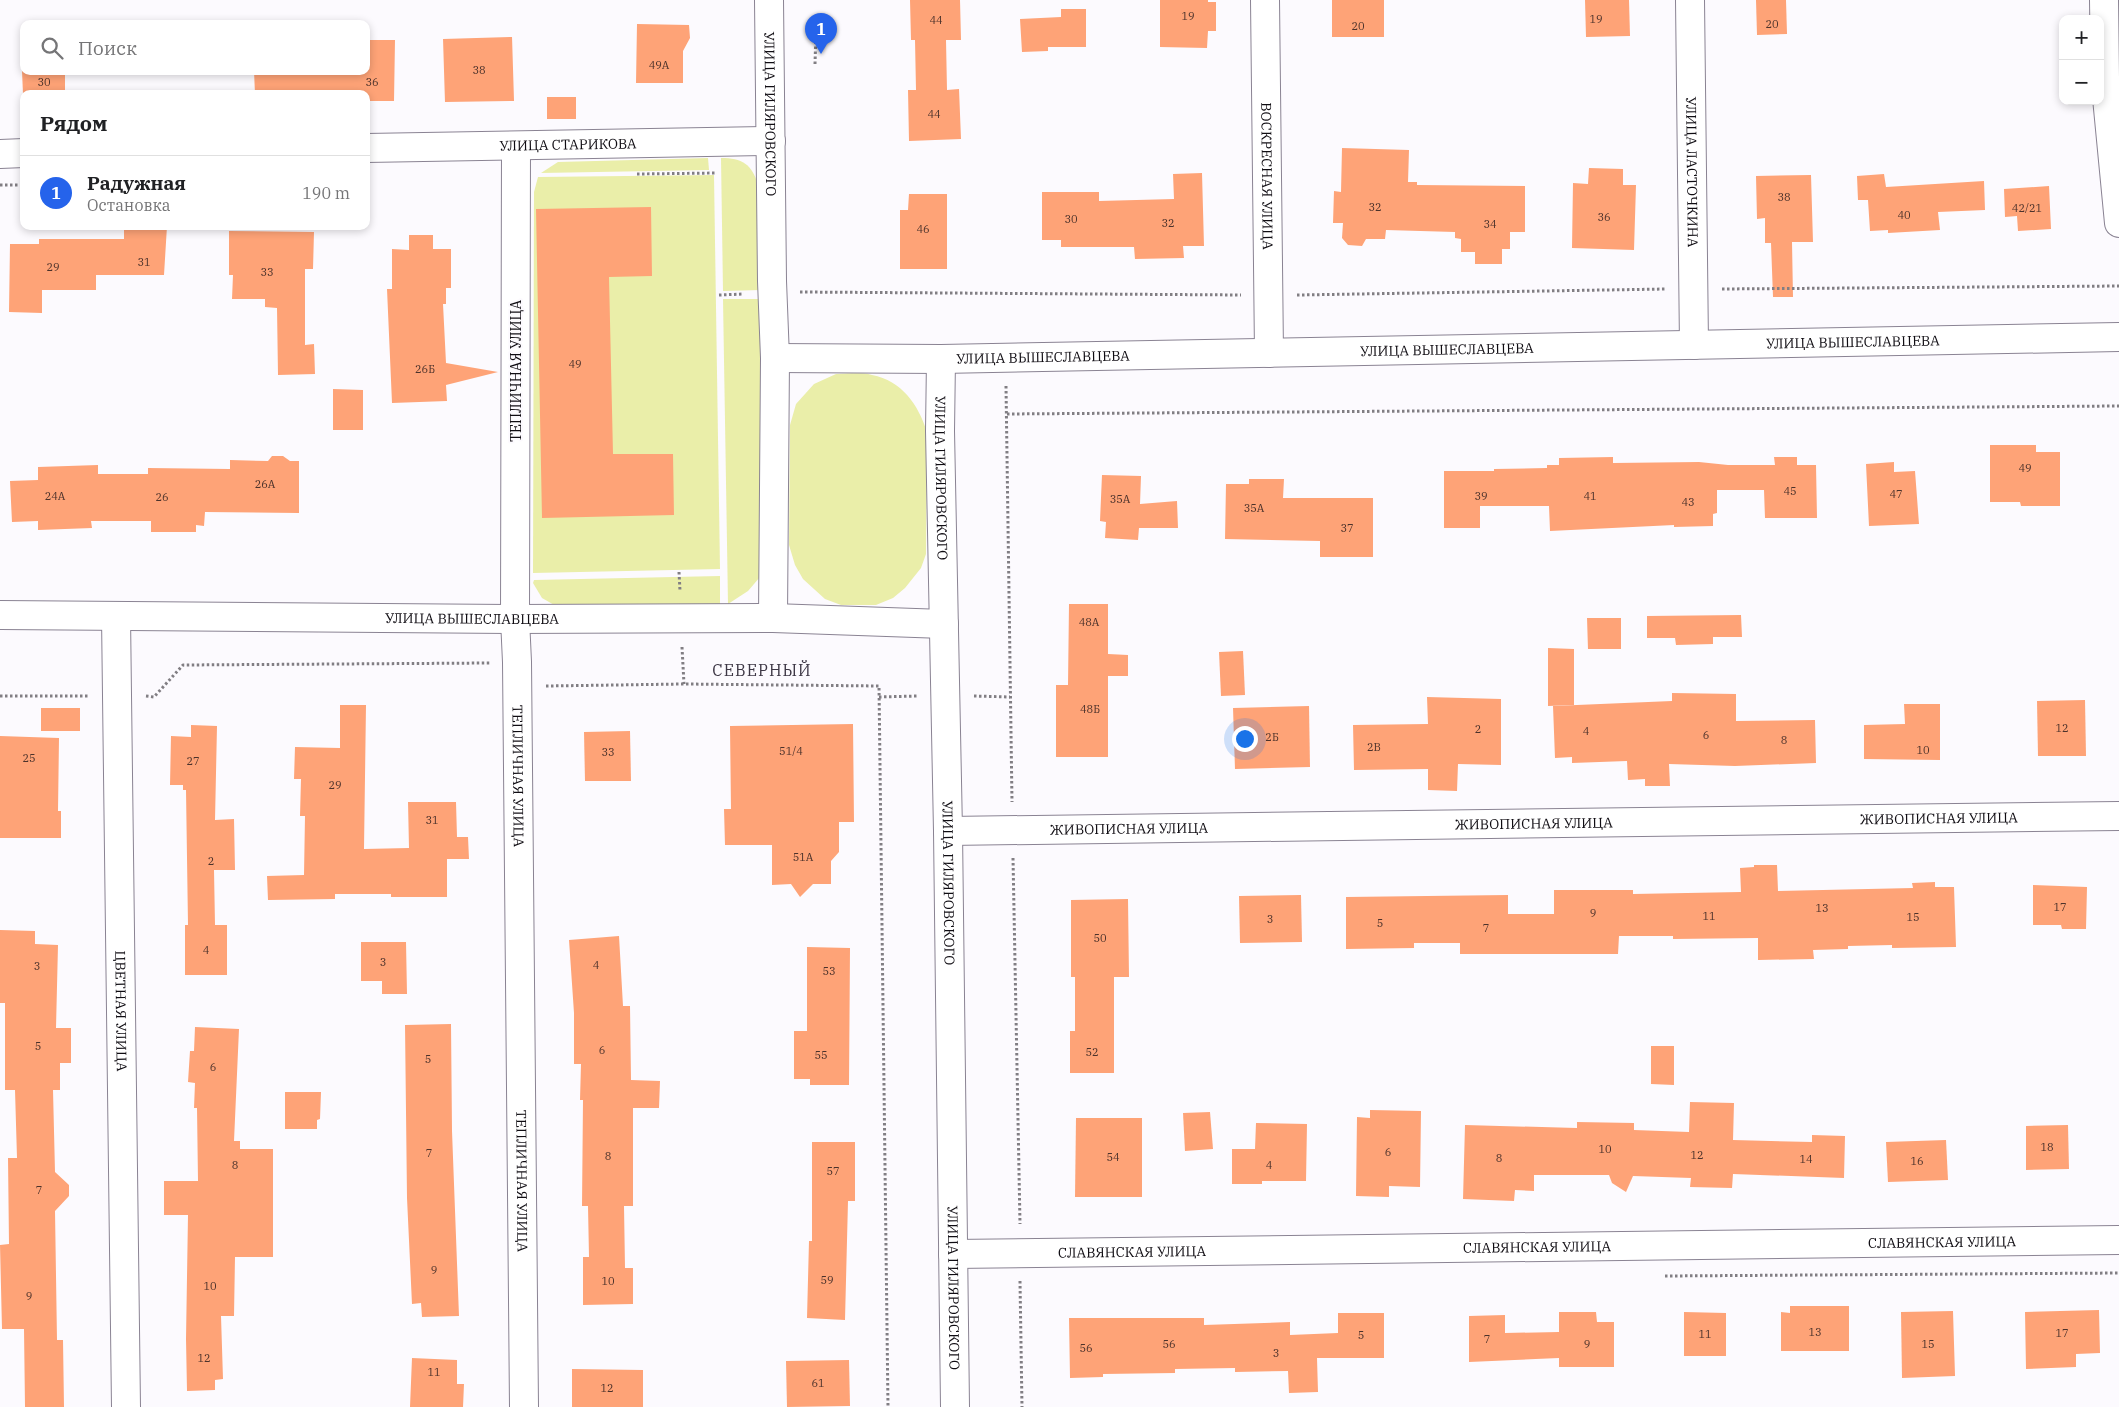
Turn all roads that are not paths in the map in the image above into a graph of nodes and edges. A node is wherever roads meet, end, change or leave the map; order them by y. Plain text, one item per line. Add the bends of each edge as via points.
1 (769, 0) edge
2 (1265, 0) edge
3 (1690, 0) edge
4 (2104, 0) edge
5 (771, 141) junction
6 (516, 146) junction
7 (370, 148) edge
8 (20, 153) edge
9 (0, 154) edge
10 (2119, 223) edge
11 (2119, 337) edge
12 (1694, 345) junction
13 (1269, 353) junction
14 (775, 358) junction
15 (941, 359) junction
16 (0, 614) edge
17 (116, 616) junction
18 (773, 618) junction
19 (515, 619) junction
20 (944, 624) junction
21 (2119, 816) edge
22 (948, 830) junction
23 (2119, 1240) edge
24 (953, 1254) junction
25 (126, 1407) edge
26 (524, 1407) edge
27 (955, 1407) edge

1 - 5 street, УЛИЦА ГИЛЯРОВСКОГО
2 - 13 street, ВОСКРЕСНАЯ УЛИЦА
3 - 12 street, УЛИЦА ЛАСТОЧКИНА
4 - 10 street via 2105,77
5 - 6 street, УЛИЦА СТАРИКОВА
5 - 14 street, УЛИЦА ГИЛЯРОВСКОГО
6 - 7 street, УЛИЦА СТАРИКОВА
6 - 19 street, ТЕПЛИЧНАЯ УЛИЦА
8 - 9 street
11 - 12 street, УЛИЦА ВЫШЕСЛАВЦЕВА
12 - 13 street, УЛИЦА ВЫШЕСЛАВЦЕВА
13 - 15 street, УЛИЦА ВЫШЕСЛАВЦЕВА
14 - 15 street, УЛИЦА ВЫШЕСЛАВЦЕВА
14 - 18 street, УЛИЦА ГИЛЯРОВСКОГО
15 - 20 street, УЛИЦА ГИЛЯРОВСКОГО
16 - 17 street, УЛИЦА ВЫШЕСЛАВЦЕВА
17 - 19 street, УЛИЦА ВЫШЕСЛАВЦЕВА
17 - 25 street, ЦВЕТНАЯ УЛИЦА
18 - 19 street, УЛИЦА ВЫШЕСЛАВЦЕВА
18 - 20 street, УЛИЦА ВЫШЕСЛАВЦЕВА
19 - 26 street, ТЕПЛИЧНАЯ УЛИЦА
20 - 22 street, УЛИЦА ГИЛЯРОВСКОГО
21 - 22 street, ЖИВОПИСНАЯ УЛИЦА
22 - 24 street, УЛИЦА ГИЛЯРОВСКОГО
23 - 24 street, СЛАВЯНСКАЯ УЛИЦА
24 - 27 street, УЛИЦА ГИЛЯРОВСКОГО

